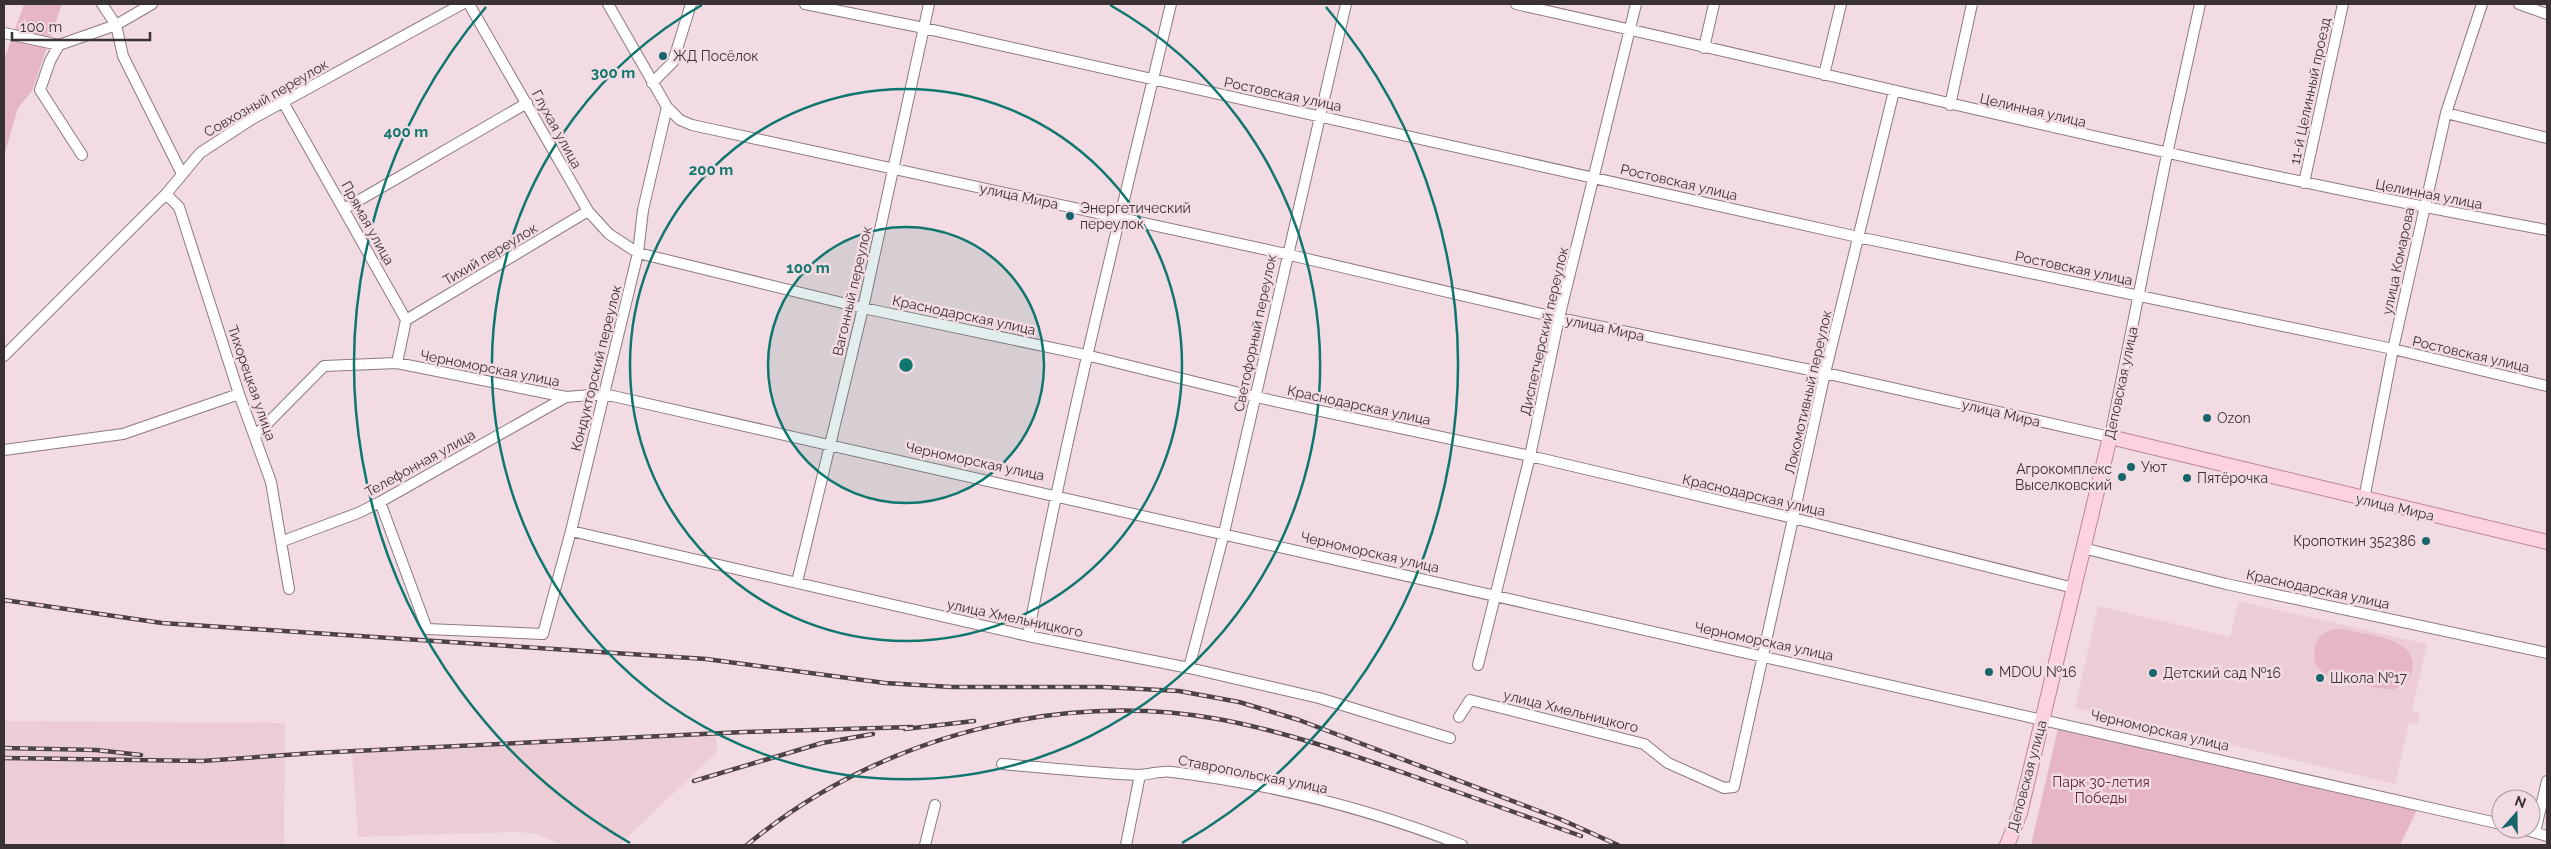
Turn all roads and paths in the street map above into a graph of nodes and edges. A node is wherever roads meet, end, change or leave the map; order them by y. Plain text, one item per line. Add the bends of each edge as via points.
1 (102, 4) edge
2 (152, 4) edge
3 (462, 4) edge
4 (469, 4) edge
5 (608, 4) edge
6 (691, 4) edge
7 (805, 4) edge
8 (929, 4) edge
9 (1171, 4) edge
10 (1346, 4) edge
11 (1516, 4) edge
12 (1636, 4) edge
13 (1714, 4) edge
14 (1841, 4) edge
15 (1972, 4) edge
16 (2200, 4) edge
17 (2343, 4) edge
18 (2482, 4) edge
19 (2519, 4) edge
20 (1553, 8) edge
21 (2547, 14) edge
22 (116, 25) junction
23 (924, 28) junction
24 (1630, 30) junction
25 (4, 33) edge
26 (59, 45) junction
27 (1704, 48) junction
28 (1824, 75) junction
29 (1153, 80) junction
30 (652, 83) junction
31 (1894, 91) junction
32 (283, 102) junction
33 (527, 103) junction
34 (1950, 105) junction
35 (667, 107) junction
36 (2446, 113) junction
37 (1320, 116) junction
38 (2547, 138) edge
39 (2167, 154) junction
40 (82, 155) dead end
41 (894, 170) junction
42 (182, 174) junction
43 (1595, 177) junction
44 (2304, 184) junction
45 (166, 194) junction
46 (2424, 208) junction
47 (344, 209) junction
48 (588, 211) junction
49 (1120, 217) junction
50 (2547, 230) edge
51 (1858, 237) junction
52 (638, 253) junction
53 (1286, 254) junction
54 (2140, 295) junction
55 (862, 308) junction
56 (1559, 318) junction
57 (406, 320) junction
58 (2393, 349) junction
59 (1086, 355) junction
60 (4, 356) edge
61 (397, 363) junction
62 (1825, 374) junction
63 (2547, 386) edge
64 (240, 394) junction
65 (604, 394) junction
66 (1256, 397) junction
67 (566, 398) junction
68 (255, 436) junction
69 (2110, 437) junction
70 (831, 444) junction
71 (4, 450) edge
72 (1530, 456) junction
73 (1055, 492) junction
74 (2364, 500) junction
75 (380, 502) junction
76 (1793, 518) junction
77 (571, 531) junction
78 (1224, 533) junction
79 (282, 541) junction
80 (2547, 542) edge
81 (2083, 548) junction
82 (797, 582) junction
83 (2074, 588) junction
84 (289, 589) dead end
85 (1497, 594) junction
86 (1028, 636) junction
87 (2547, 653) edge
88 (1762, 655) junction
89 (1478, 665) dead end
90 (1189, 668) junction
91 (1459, 717) dead end
92 (2043, 717) junction
93 (1450, 738) dead end
94 (1002, 764) dead end
95 (1140, 775) junction
96 (2547, 781) edge
97 (1734, 787) joint
98 (935, 805) dead end
99 (2541, 806) edge
100 (2491, 822) edge
101 (925, 845) edge
102 (1126, 845) edge
103 (1462, 845) edge
104 (2007, 845) edge

1 - 22 street
2 - 22 street
3 - 32 street, Совхозный переулок
4 - 33 street, Глухая улица
5 - 30 street, улица Мира
6 - 30 street via 673,62
7 - 23 street, Ростовская улица
8 - 23 street, Вагонный переулок
9 - 29 street
10 - 37 street, Светофорный переулок
11 - 20 street, Целинная улица
12 - 24 street, Диспетчерский переулок
13 - 27 street
14 - 28 street
15 - 34 street
16 - 39 street, Деповская улица
17 - 44 street, 11-й Целинный проезд
18 - 36 street, улица Комарова
19 - 21 street
20 - 24 street, Целинная улица
22 - 26 street
22 - 42 street via 123,56
23 - 29 street, Ростовская улица
23 - 41 street, Вагонный переулок
24 - 27 street, Целинная улица
24 - 43 street, Диспетчерский переулок
25 - 26 street
26 - 40 street via 40,90
27 - 28 street, Целинная улица
28 - 31 street, Целинная улица
29 - 37 street, Ростовская улица
29 - 49 street
30 - 35 street, улица Мира
31 - 34 street, Целинная улица
31 - 51 street, Локомотивный переулок
32 - 42 street, Совхозный переулок via 222,137 200,153
32 - 47 street, Прямая улица
33 - 47 street
33 - 48 street, Глухая улица
34 - 39 street, Целинная улица
35 - 41 street, улица Мира via 680,120 692,125
35 - 52 street, Кондукторский переулок via 643,210
36 - 38 street
36 - 46 street, улица Комарова
37 - 43 street, Ростовская улица
37 - 53 street, Светофорный переулок
39 - 44 street, Целинная улица
39 - 54 street, Деповская улица
41 - 49 street, улица Мира
41 - 55 street, Вагонный переулок
42 - 45 street, Совхозный переулок
43 - 51 street, Ростовская улица
43 - 56 street, Диспетчерский переулок
44 - 46 street, Целинная улица
45 - 60 street, Совхозный переулок
45 - 64 street, Тихорецкая улица via 178,207
46 - 50 street, Целинная улица
46 - 58 street, улица Комарова
47 - 57 street, Прямая улица
48 - 52 street, Глухая улица via 609,234
48 - 57 street, Тихий переулок
49 - 53 street, улица Мира
49 - 59 street
51 - 54 street, Ростовская улица
51 - 62 street, Локомотивный переулок
52 - 55 street, Краснодарская улица
52 - 65 street, Кондукторский переулок
53 - 56 street, улица Мира
53 - 66 street, Светофорный переулок
54 - 58 street, Ростовская улица
54 - 69 street, Деповская улица
55 - 59 street, Краснодарская улица
55 - 70 street, Вагонный переулок
56 - 62 street, улица Мира
56 - 72 street, Диспетчерский переулок
57 - 61 street
58 - 63 street, Ростовская улица
58 - 74 street, улица Комарова
59 - 66 street, Краснодарская улица
59 - 73 street
61 - 67 street, Черноморская улица
61 - 68 street, Черноморская улица via 324,366
62 - 69 street, улица Мира
62 - 76 street, Локомотивный переулок
64 - 68 street, Тихорецкая улица
64 - 71 street via 123,434
65 - 67 street, Черноморская улица
65 - 70 street, Черноморская улица
65 - 77 street, Кондукторский переулок
66 - 72 street, Краснодарская улица
66 - 78 street, Светофорный переулок
67 - 75 street, Телефонная улица
68 - 79 street, Тихорецкая улица via 271,482
69 - 74 main road, улица Мира
69 - 81 main road, Деповская улица
70 - 73 street, Черноморская улица
70 - 82 street, Вагонный переулок
72 - 76 street, Краснодарская улица
72 - 85 street, Диспетчерский переулок
73 - 78 street, Черноморская улица
73 - 86 street
74 - 80 main road, улица Мира
75 - 77 street, Кондукторский переулок via 427,628 543,634
75 - 79 street, Телефонная улица
76 - 83 street, Краснодарская улица
76 - 88 street, Локомотивный переулок
77 - 82 street, улица Хмельницкого
78 - 85 street, Черноморская улица
78 - 90 street, Светофорный переулок
79 - 84 street, Тихорецкая улица
81 - 83 main road, Деповская улица
81 - 87 street, Краснодарская улица via 2226,584
82 - 86 street, улица Хмельницкого
83 - 92 main road, Деповская улица
85 - 88 street, Черноморская улица
85 - 89 street, Диспетчерский переулок
86 - 90 street, улица Хмельницкого
88 - 92 street, Черноморская улица
88 - 97 street, Локомотивный переулок
90 - 93 street, улица Хмельницкого via 1319,698
91 - 97 street, улица Хмельницкого via 1470,700 1644,744 1668,762 1724,788
92 - 100 street, Черноморская улица
92 - 104 main road, Деповская улица via 2020,813
94 - 95 street, Ставропольская улица
95 - 102 street
95 - 103 street, Ставропольская улица via 1170,771 1258,786 1408,824
96 - 99 street
98 - 101 street

